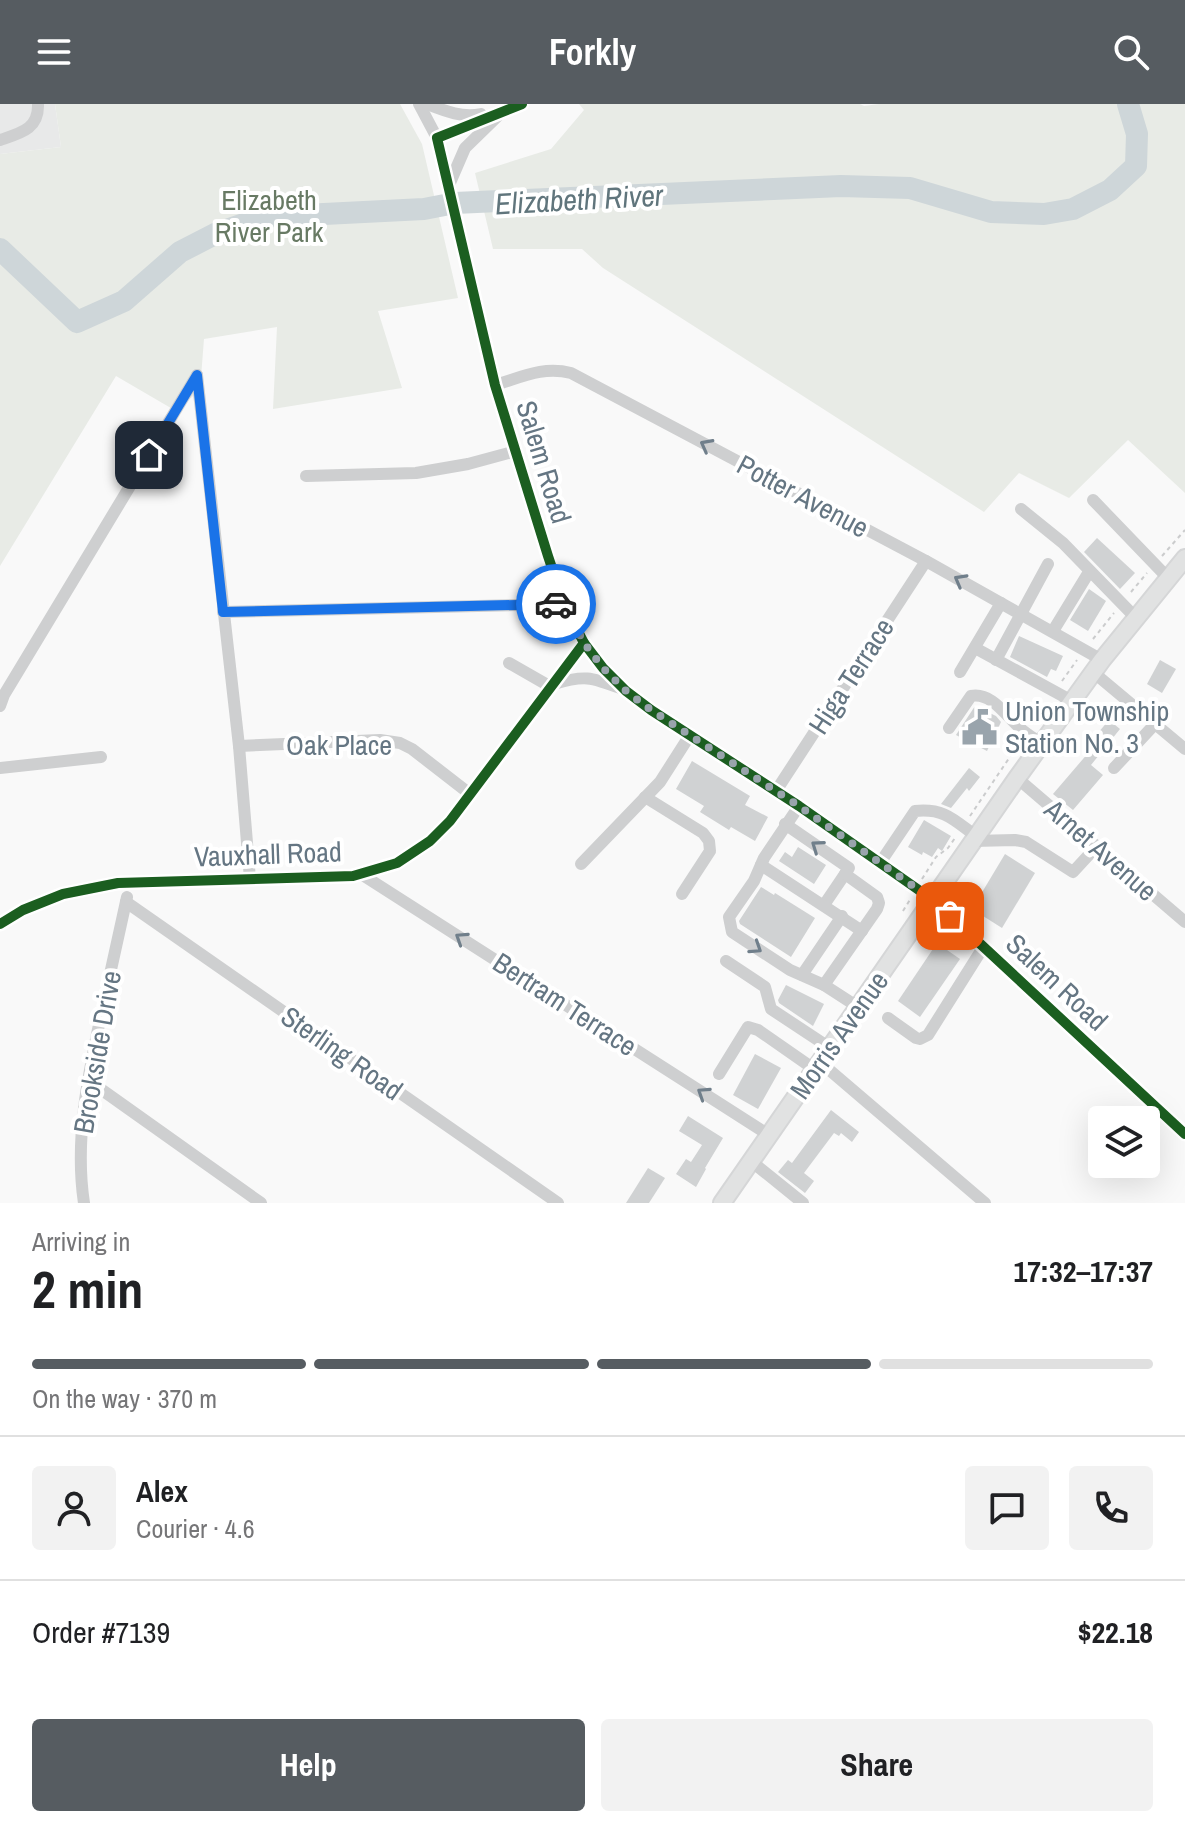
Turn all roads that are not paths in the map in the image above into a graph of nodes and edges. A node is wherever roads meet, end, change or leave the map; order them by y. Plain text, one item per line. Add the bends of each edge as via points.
1 (38, 104) edge
2 (419, 104) edge
3 (427, 104) edge
4 (522, 104) edge
5 (504, 110) junction
6 (437, 138) junction
7 (0, 140) edge
8 (449, 185) junction
9 (495, 385) junction
10 (516, 451) junction
11 (306, 476) dead end
12 (1093, 500) dead end
13 (1021, 509) dead end
14 (1185, 558) edge
15 (926, 561) junction
16 (1048, 564) dead end
17 (1089, 572) junction
18 (1168, 578) junction
19 (1001, 603) junction
20 (564, 604) junction
21 (223, 612) junction
22 (1022, 614) junction
23 (1135, 617) junction
24 (1053, 631) junction
25 (584, 643) junction
26 (975, 648) junction
27 (996, 660) junction
28 (509, 663) dead end
29 (1097, 666) junction
30 (960, 672) dead end
31 (553, 686) junction
32 (626, 691) junction
33 (1072, 701) junction
34 (0, 706) edge
35 (1155, 724) junction
36 (949, 728) dead end
37 (690, 735) junction
38 (1042, 744) junction
39 (239, 746) junction
40 (1185, 749) edge
41 (101, 757) dead end
42 (0, 768) edge
43 (1114, 768) dead end
44 (1017, 778) junction
45 (776, 791) junction
46 (470, 794) junction
47 (645, 797) junction
48 (799, 806) junction
49 (785, 824) junction
50 (971, 835) junction
51 (1097, 846) junction
52 (880, 863) junction
53 (581, 864) dead end
54 (761, 865) junction
55 (847, 871) junction
56 (361, 874) junction
57 (250, 879) junction
58 (131, 883) junction
59 (682, 894) dead end
60 (933, 900) junction
61 (126, 902) junction
62 (824, 905) junction
63 (842, 916) junction
64 (1185, 922) edge
65 (0, 924) edge
66 (862, 931) junction
67 (984, 946) junction
68 (726, 961) dead end
69 (802, 975) junction
70 (824, 985) junction
71 (858, 1007) junction
72 (888, 1018) dead end
73 (830, 1048) junction
74 (817, 1066) junction
75 (719, 1074) dead end
76 (88, 1080) junction
77 (1185, 1134) edge
78 (769, 1135) junction
79 (751, 1161) junction
80 (84, 1203) edge
81 (261, 1203) edge
82 (558, 1203) edge
83 (722, 1203) edge
84 (803, 1203) edge
85 (985, 1203) edge

1 - 7 street via 31,127
2 - 6 street, Salem Road
3 - 5 street via 470,117
4 - 5 street
5 - 6 street
5 - 8 street via 465,148
6 - 8 street, Salem Road
8 - 9 street, Salem Road
9 - 10 street, Salem Road
15 -> 9 street, Potter Avenue via 571,373 544,370
10 - 11 street via 416,473
10 - 20 street, Salem Road
12 - 18 street
13 - 17 street
14 - 18 main road, Morris Avenue
19 -> 15 street, Potter Avenue
15 - 45 street, Higa Terrace
16 - 22 street
17 - 23 street
17 - 24 street
18 - 23 main road, Morris Avenue
19 - 22 street, Potter Avenue
19 - 26 street
20 - 21 street
20 - 25 street, Salem Road
21 - 34 street via 197,375
21 - 39 street
22 - 24 street, Potter Avenue
22 - 27 street
23 - 29 main road, Morris Avenue
24 - 29 street, Potter Avenue via 1085,650
25 - 31 street, Vauxhall Road
25 - 32 street, Salem Road
26 - 27 street
26 - 30 street
27 - 33 street
28 - 31 street
29 - 33 main road, Morris Avenue
29 - 35 street, Potter Avenue
31 - 32 street via 593,678
31 - 46 street, Vauxhall Road
32 - 37 street, Salem Road
33 - 38 main road, Morris Avenue
35 - 40 street, Potter Avenue
35 - 43 street
36 - 38 street via 976,694
37 - 45 street, Salem Road
37 - 47 street
38 - 44 main road, Morris Avenue
39 - 46 street, Oak Place via 400,743
39 - 57 street
41 - 42 street
44 - 50 main road, Morris Avenue
44 - 51 street, Arnet Avenue
45 - 48 street, Salem Road
46 - 56 street, Vauxhall Road via 430,841 397,863
47 - 53 street
47 - 59 street via 709,841 710,851
48 - 49 street
48 - 52 street, Salem Road
49 - 54 street
55 -> 49 street
50 - 51 street via 1026,842 1073,872
50 - 52 street via 943,812 915,811
50 - 60 main road, Morris Avenue
51 - 64 street, Arnet Avenue
52 - 60 street, Salem Road
54 - 62 street
54 -> 69 street via 729,917 732,932
55 - 62 street
55 - 66 street via 879,903
56 - 57 street, Vauxhall Road
78 -> 56 street, Bertram Terrace
57 - 58 street, Vauxhall Road
58 - 61 street, Brookside Drive
58 - 65 street, Vauxhall Road via 63,894
60 - 67 street, Salem Road
60 - 71 main road, Morris Avenue
61 - 76 street, Brookside Drive
61 - 82 street, Sterling Road
62 - 63 street
63 - 66 street
63 - 69 street
66 - 70 street
67 - 72 street via 928,1035 916,1038
67 - 77 street, Salem Road
68 - 73 street via 765,987 771,1009
69 - 70 street
70 - 71 street
71 - 73 main road, Morris Avenue
73 - 74 main road, Morris Avenue
74 - 75 street via 748,1027
74 - 78 main road, Morris Avenue
74 - 85 street
76 - 80 street, Brookside Drive via 80,1156
76 - 81 street
78 - 79 main road, Morris Avenue
79 - 83 main road, Morris Avenue
79 - 84 street

